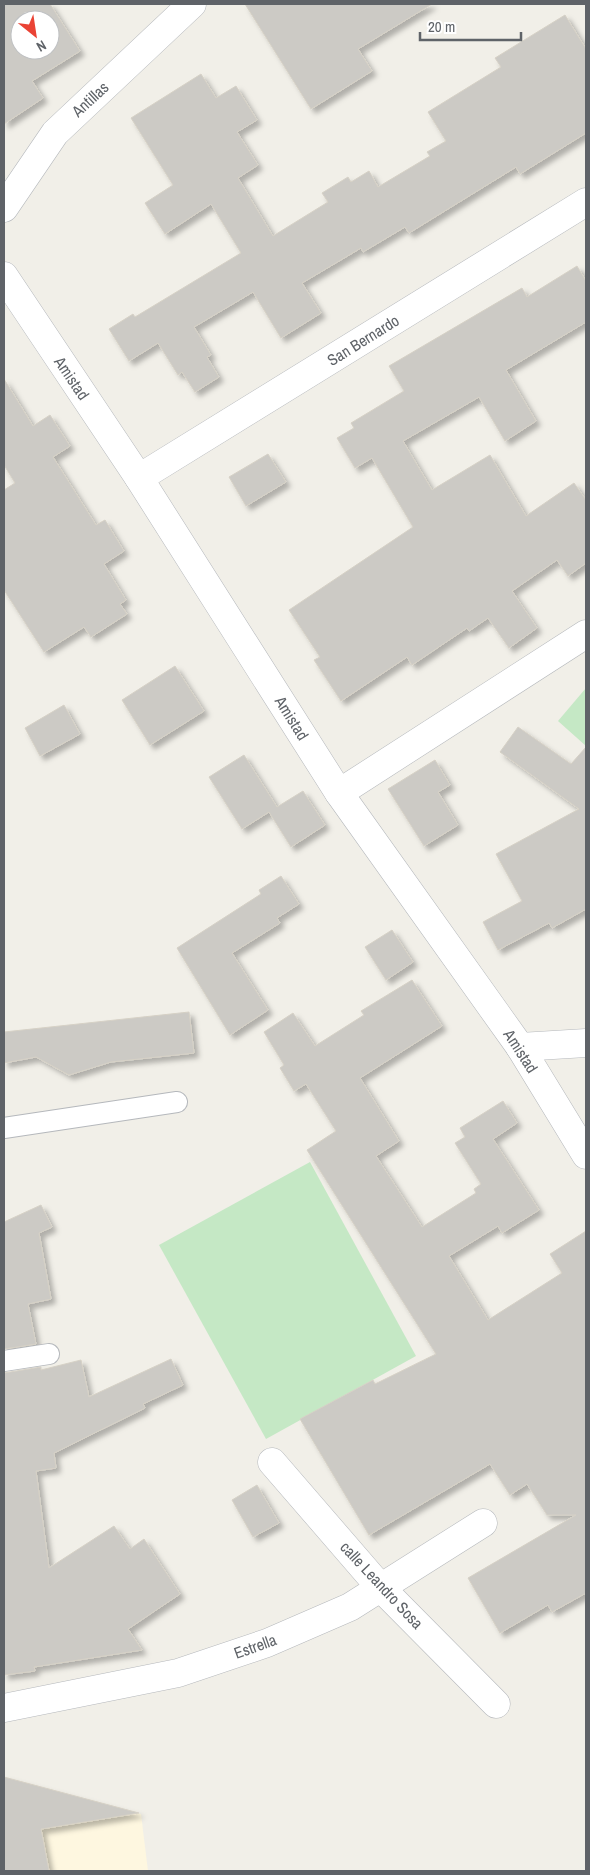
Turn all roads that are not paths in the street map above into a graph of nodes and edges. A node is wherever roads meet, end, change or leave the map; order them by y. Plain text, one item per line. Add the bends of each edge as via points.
1 (192, 4) edge
2 (586, 202) edge
3 (4, 208) edge
4 (4, 276) edge
5 (139, 478) junction
6 (586, 634) edge
7 (339, 793) junction
8 (586, 1043) edge
9 (520, 1047) junction
10 (177, 1102) dead end
11 (4, 1128) edge
12 (586, 1155) edge
13 (50, 1354) dead end
14 (4, 1361) edge
15 (272, 1462) dead end
16 (482, 1523) dead end
17 (380, 1588) junction
18 (496, 1704) dead end
19 (4, 1708) edge

1 - 3 street, Antillas via 54,133
2 - 5 street, San Bernardo
4 - 5 street, Amistad
5 - 7 street, Amistad
6 - 7 street
7 - 9 street, Amistad
8 - 9 street
9 - 12 street, Amistad
10 - 11 lane
13 - 14 lane
15 - 17 street, calle Leandro Sosa
16 - 17 street, Estrella
17 - 18 street, calle Leandro Sosa
17 - 19 street, Estrella via 350,1606 267,1643 178,1673

